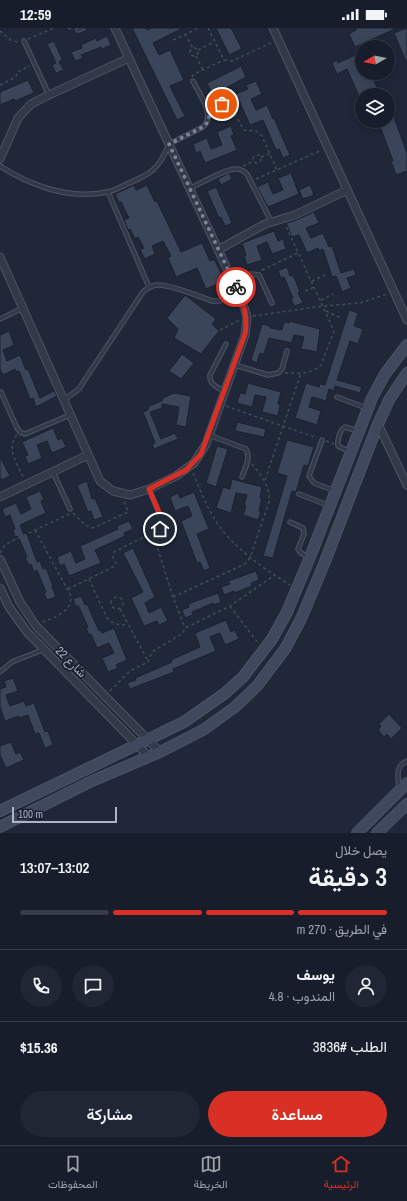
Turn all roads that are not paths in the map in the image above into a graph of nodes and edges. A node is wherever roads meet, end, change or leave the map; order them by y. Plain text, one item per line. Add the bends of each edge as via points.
1 (83, 28) edge
2 (115, 28) edge
3 (273, 28) edge
4 (78, 30) dead end
5 (24, 41) dead end
6 (129, 58) junction
7 (193, 81) road end
8 (48, 95) junction
9 (222, 104) road end
10 (208, 111) junction
11 (169, 144) junction
12 (0, 159) edge
13 (0, 166) edge
14 (189, 189) junction
15 (347, 190) junction
16 (108, 192) junction
17 (271, 221) junction
18 (218, 250) junction
19 (0, 257) edge
20 (234, 282) junction
21 (149, 287) junction
22 (239, 293) junction
23 (272, 303) dead end
24 (23, 308) junction
25 (0, 319) edge
26 (407, 320) edge
27 (226, 344) dead end
28 (407, 345) edge
29 (287, 351) dead end
30 (234, 365) junction
31 (407, 373) edge
32 (0, 392) edge
33 (225, 392) junction
34 (337, 397) dead end
35 (63, 400) junction
36 (368, 409) junction
37 (70, 415) junction
38 (378, 424) junction
39 (359, 432) junction
40 (209, 435) junction
41 (322, 440) road end
42 (350, 452) junction
43 (88, 455) junction
44 (53, 472) junction
45 (242, 477) dead end
46 (407, 485) edge
47 (149, 489) junction
48 (336, 491) junction
49 (299, 494) dead end
50 (0, 497) edge
51 (330, 506) junction
52 (70, 509) road end
53 (290, 522) dead end
54 (152, 532) road end
55 (310, 557) junction
56 (0, 559) edge
57 (0, 588) edge
58 (42, 650) junction
59 (0, 672) edge
60 (148, 739) junction
61 (137, 744) junction
62 (160, 752) junction
63 (149, 757) junction
64 (407, 761) edge
65 (403, 787) edge
66 (407, 804) edge
67 (0, 811) edge
68 (377, 813) junction
69 (387, 823) junction
70 (0, 827) edge
71 (357, 833) edge
72 (377, 833) edge

1 - 4 lane
2 - 6 street
3 - 15 street
5 - 8 lane
6 - 8 street
6 - 11 street
7 - 10 lane
8 - 12 street via 32,104 18,118
9 - 10 lane
10 - 11 lane via 208,123
11 - 14 street
11 - 16 lane via 163,159 146,176
13 - 16 lane via 33,184 52,190 71,193
14 - 17 lane via 230,170 238,169 247,174
14 - 18 street
15 - 17 street via 295,215
15 - 26 street
16 - 21 lane
17 - 18 street
18 - 20 street
19 - 24 street
20 - 22 street
20 - 23 lane via 255,274 261,279
21 - 22 lane via 167,286 212,301 220,301
21 - 35 lane via 143,292 79,388
22 - 30 street via 247,317 245,334
24 - 25 lane
24 - 35 street
27 - 33 lane via 210,376 213,384
28 - 36 street via 386,374
29 - 30 lane via 282,369 278,373 268,375
30 - 33 street
31 - 38 street via 389,400
32 - 37 lane via 17,428 25,434
33 - 40 street
34 - 36 lane
35 - 37 street
36 - 39 street
37 - 43 street
38 - 46 street
38 - 62 street via 324,564 301,619 285,649 257,686 235,707 203,730
39 - 42 street
39 - 42 lane via 348,427 343,428 338,446
40 - 45 lane via 246,449 248,459
40 - 47 street via 201,454 190,467
41 - 48 lane via 309,476 314,483
42 - 48 street
43 - 44 street
43 - 47 street via 100,481 113,491 130,494
44 - 50 street
44 - 52 lane
47 - 54 lane via 163,523 160,529
48 - 51 street
49 - 51 lane
51 - 55 street
53 - 55 lane via 303,528 299,552
55 - 60 street via 287,612 272,639 243,676 224,694 184,722
56 - 60 street, شارع 22 via 20,602 36,626
57 - 58 street, شارع 22 via 18,620
58 - 59 lane via 12,662
58 - 61 street, شارع 22
60 - 61 street
60 - 62 street, شارع 22
61 - 63 street, شارع 22
61 - 67 street
62 - 63 street
63 - 70 street via 92,781
64 - 65 lane via 398,768
65 - 68 street
66 - 69 street
68 - 69 street
68 - 71 street
69 - 72 street

